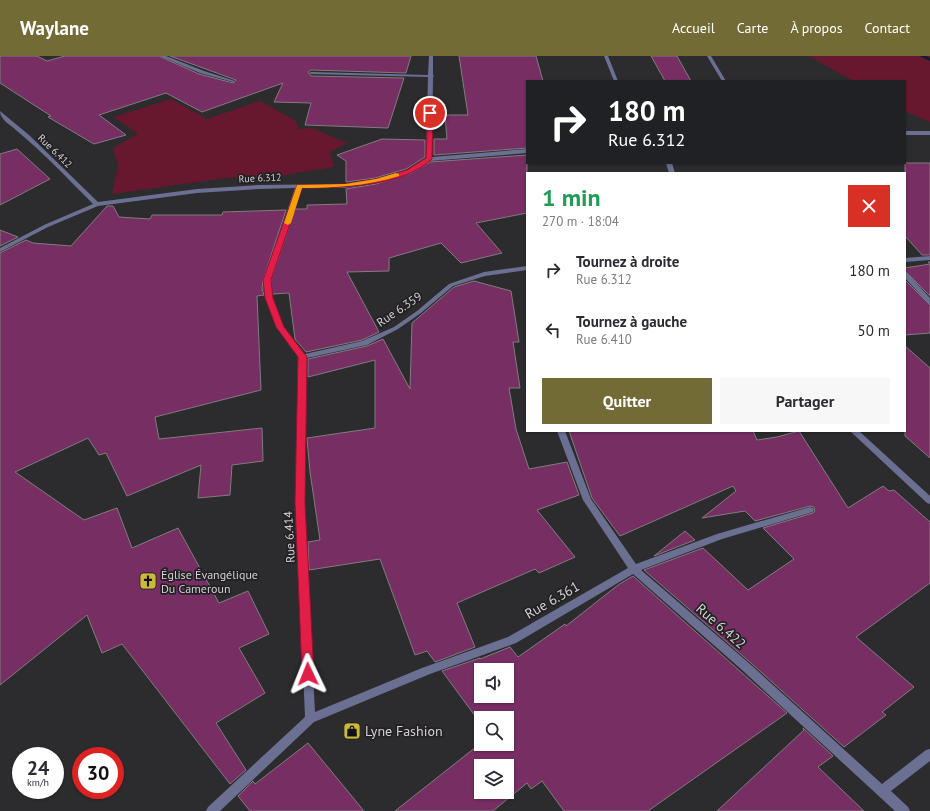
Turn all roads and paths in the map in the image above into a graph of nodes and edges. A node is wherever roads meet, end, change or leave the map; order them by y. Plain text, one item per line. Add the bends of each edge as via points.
1 (162, 56) edge
2 (431, 56) edge
3 (606, 56) edge
4 (708, 56) edge
5 (311, 73) dead end
6 (432, 76) junction
7 (616, 80) edge
8 (723, 80) edge
9 (233, 81) dead end
10 (0, 112) edge
11 (906, 133) edge
12 (930, 133) edge
13 (526, 151) edge
14 (429, 159) junction
15 (299, 186) junction
16 (98, 204) junction
17 (0, 250) edge
18 (930, 258) edge
19 (906, 260) edge
20 (526, 269) edge
21 (906, 275) edge
22 (930, 302) edge
23 (303, 357) junction
24 (561, 432) edge
25 (855, 432) edge
26 (930, 501) edge
27 (810, 510) dead end
28 (634, 568) junction
29 (310, 719) junction
30 (930, 754) edge
31 (882, 791) junction
32 (212, 811) edge
33 (904, 811) edge

1 - 9 street
2 - 6 street
3 - 7 street
4 - 8 street
5 - 6 street
6 - 14 street
10 - 16 street, Rue 6.412
11 - 12 street
13 - 14 street, Rue 6.312
14 - 15 street, Rue 6.312 via 409,171 376,181 345,186
15 - 16 street, Rue 6.312 via 197,191
15 - 23 street via 273,260 266,289 280,327
16 - 17 street, Rue 6.312 via 46,226
18 - 19 street
20 - 23 street, Rue 6.359 via 484,274 451,285 396,328 364,343
21 - 22 street
23 - 29 street, Rue 6.414 via 300,503
24 - 28 street, Rue 6.422 via 587,500
25 - 26 street
27 - 28 street, Rue 6.361 via 720,536
28 - 29 street, Rue 6.361 via 512,640 419,674
28 - 31 street, Rue 6.422
29 - 32 street
30 - 31 street
31 - 33 street, Rue 6.422

